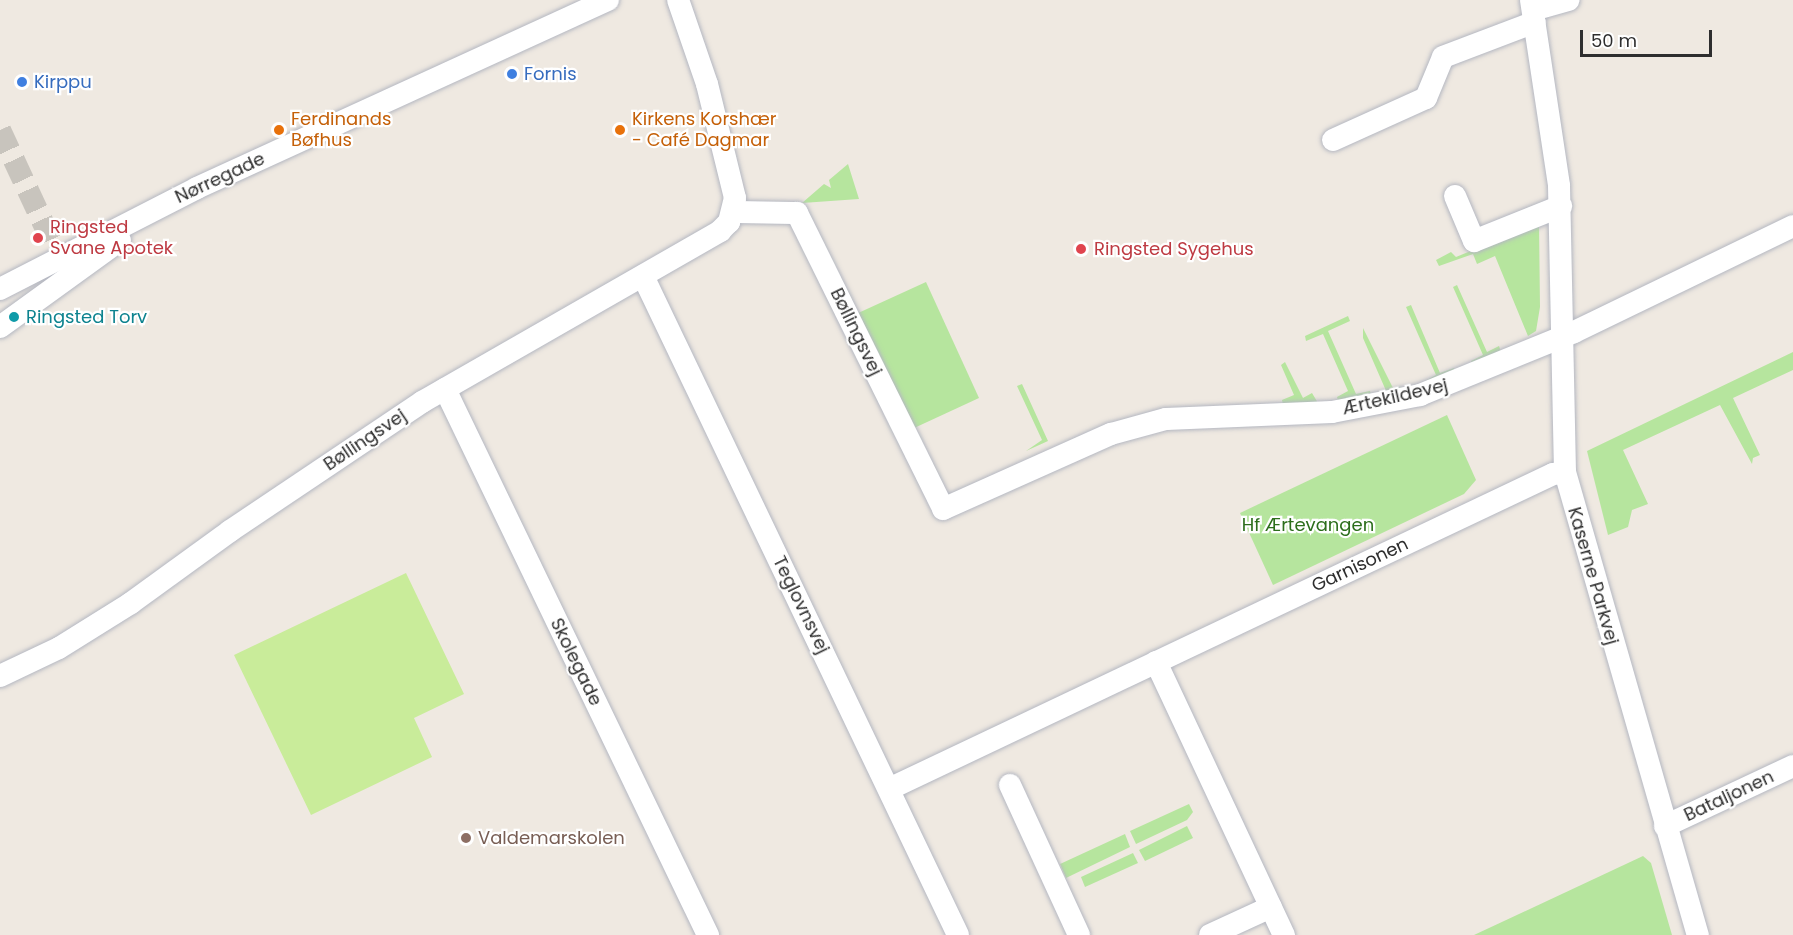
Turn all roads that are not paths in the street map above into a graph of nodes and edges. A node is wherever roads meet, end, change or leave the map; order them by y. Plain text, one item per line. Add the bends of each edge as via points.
1 (608, 0) edge
2 (678, 0) edge
3 (1569, 0) edge
4 (1533, 11) edge
5 (1333, 140) dead end
6 (1455, 196) dead end
7 (1561, 206) junction
8 (733, 212) junction
9 (140, 218) junction
10 (1793, 226) edge
11 (643, 276) junction
12 (0, 289) edge
13 (0, 327) edge
14 (1561, 338) junction
15 (445, 389) junction
16 (1566, 472) junction
17 (943, 509) joint
18 (1156, 662) junction
19 (0, 676) edge
20 (1793, 766) edge
21 (1010, 785) dead end
22 (889, 789) junction
23 (1665, 825) junction
24 (1271, 907) junction
25 (708, 935) edge
26 (958, 935) edge
27 (1079, 935) edge
28 (1210, 935) edge
29 (1284, 935) edge
30 (1698, 935) edge

1 - 9 street, Nørregade via 197,188
2 - 8 street via 707,84 730,178
3 - 4 street
4 - 5 street via 1443,57 1426,98
4 - 7 street, Kaserne Parkvej
6 - 7 street via 1474,241
7 - 14 street, Kaserne Parkvej
8 - 11 street, Bøllingsvej via 712,237
8 - 17 street, Bøllingsvej via 797,213
9 - 12 street, Nørregade
9 - 13 street via 123,238
10 - 14 street, Ærtekildevej
11 - 15 street, Bøllingsvej
11 - 22 street, Teglovnsvej
14 - 16 street, Kaserne Parkvej
14 - 17 street, Ærtekildevej via 1468,379 1359,409 1166,419 1111,434
15 - 19 street, Bøllingsvej via 230,531 131,603 59,648
15 - 25 street, Skolegade
16 - 18 street, Garnisonen via 1553,474
16 - 23 street, Kaserne Parkvej
18 - 22 street, Garnisonen
18 - 24 street
20 - 23 street, Bataljonen
21 - 27 street
22 - 26 street, Teglovnsvej
23 - 30 street, Kaserne Parkvej
24 - 28 street
24 - 29 street

